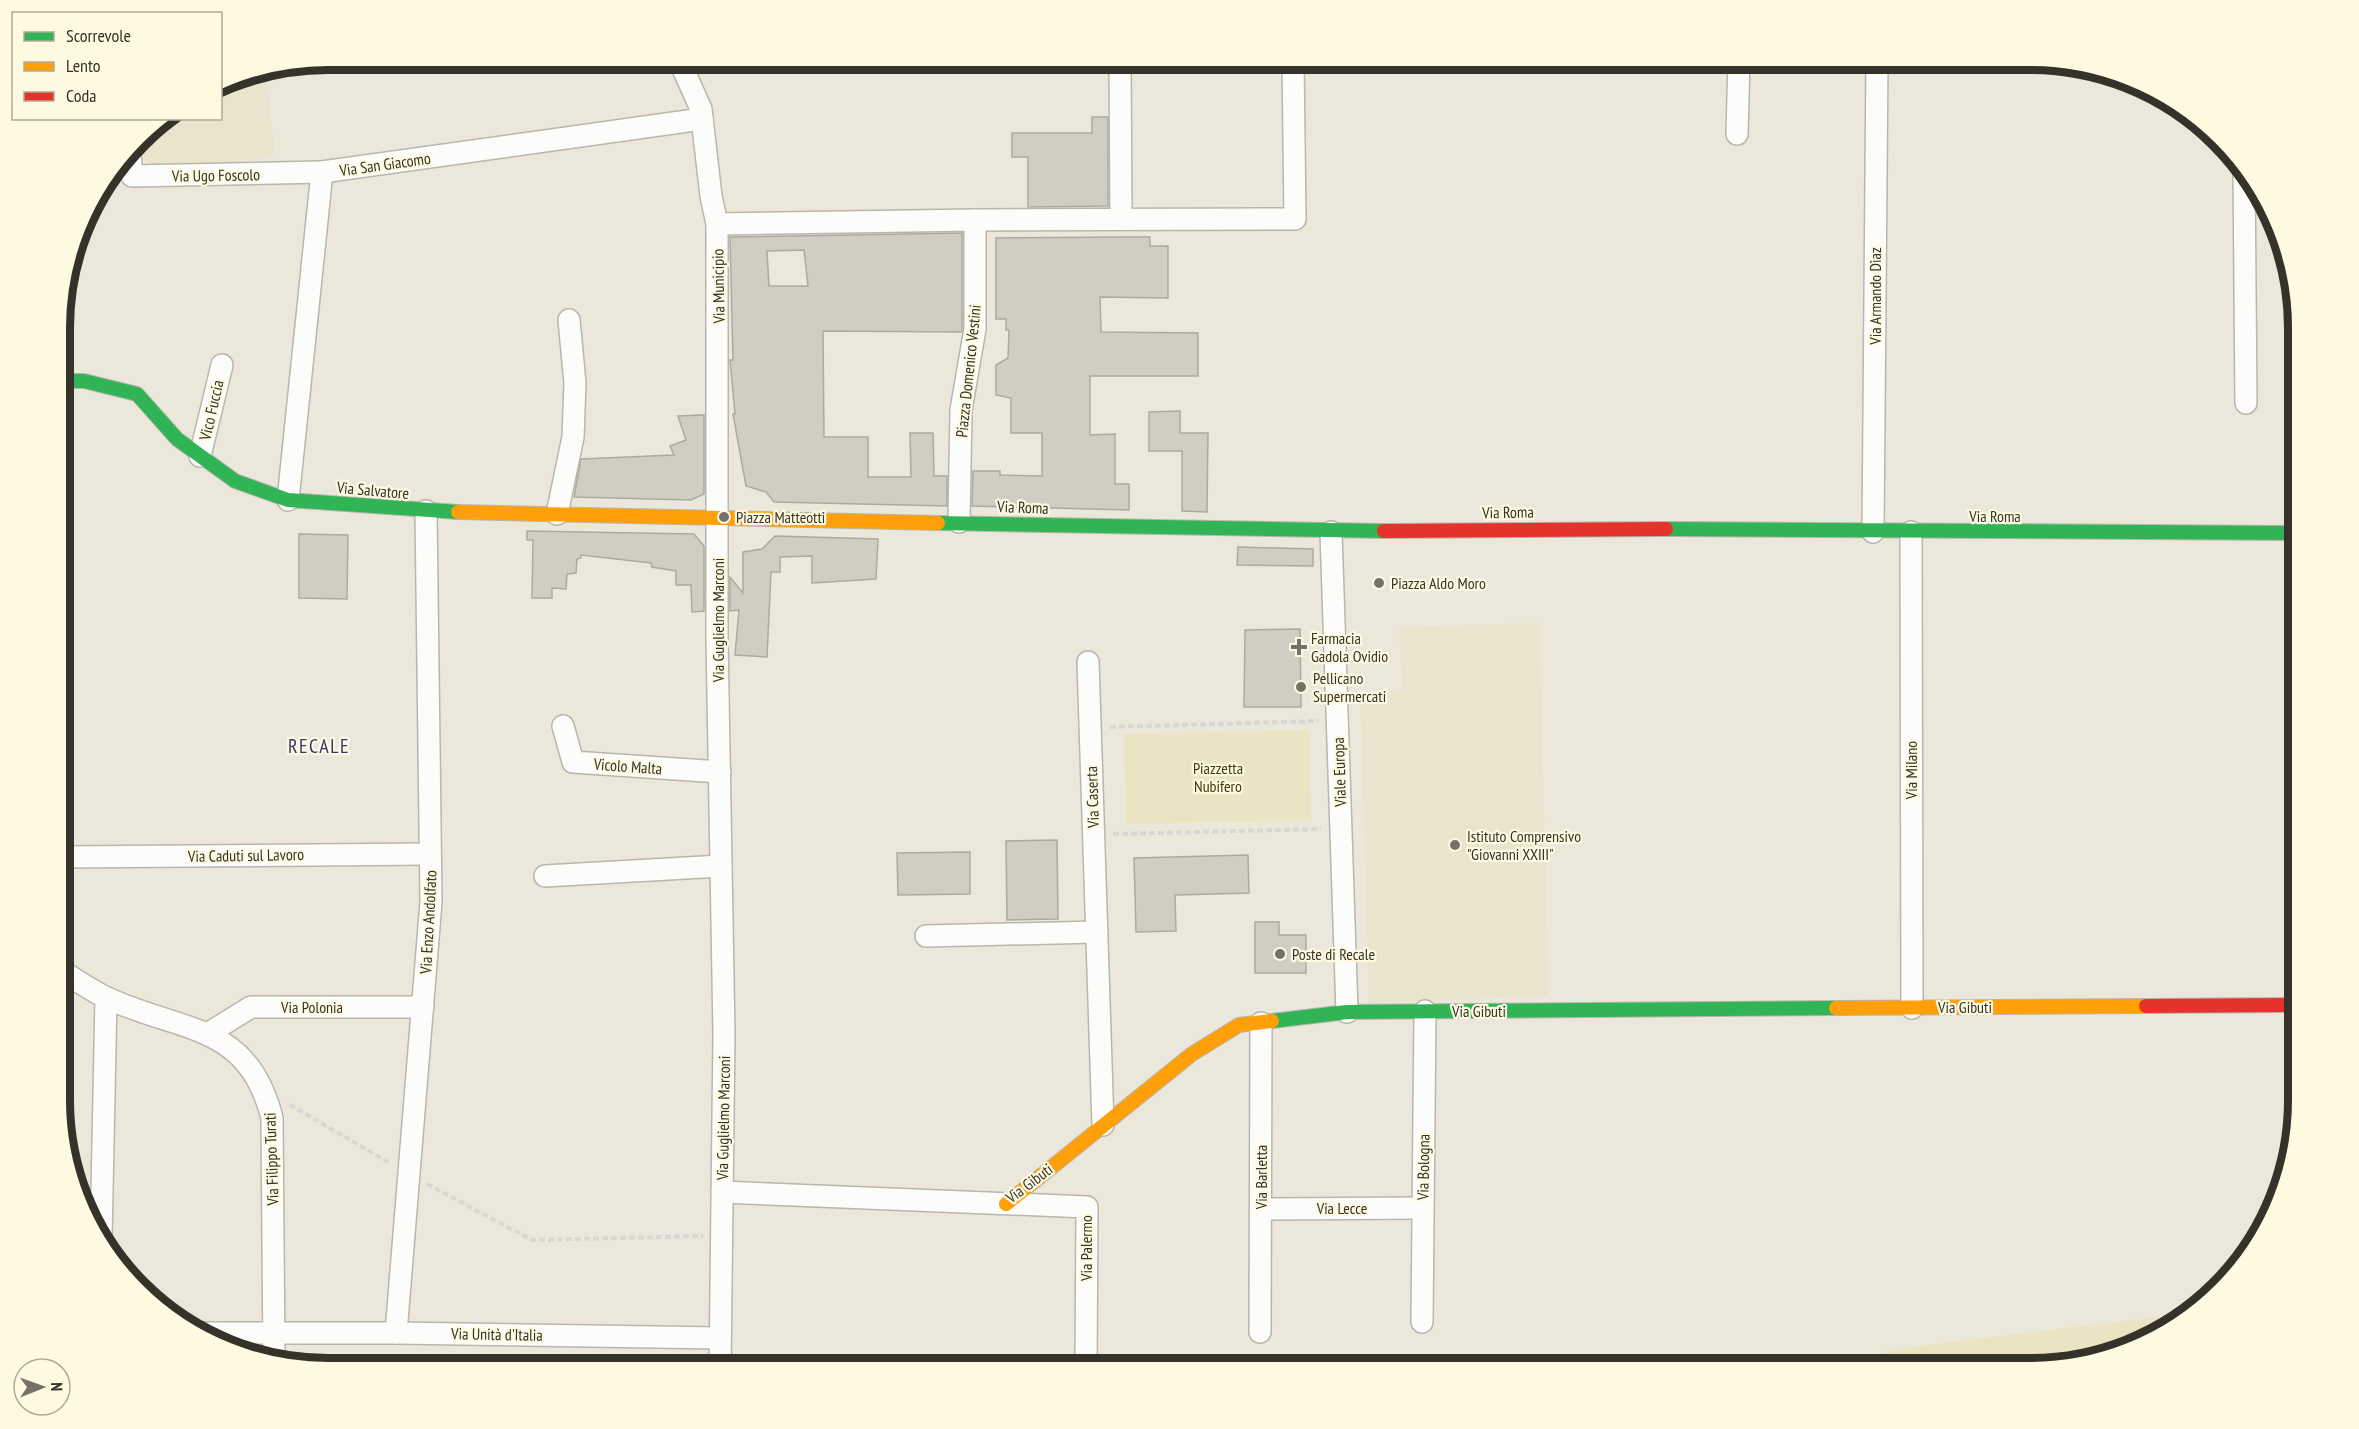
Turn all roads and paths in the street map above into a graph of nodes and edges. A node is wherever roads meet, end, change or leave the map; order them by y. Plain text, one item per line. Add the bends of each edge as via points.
1 (683, 70) edge
2 (1120, 70) edge
3 (1293, 70) edge
4 (1739, 70) edge
5 (1877, 70) edge
6 (702, 119) junction
7 (1737, 134) dead end
8 (131, 162) edge
9 (322, 172) junction
10 (2244, 184) edge
11 (1121, 218) junction
12 (975, 220) junction
13 (717, 224) junction
14 (569, 320) dead end
15 (222, 365) dead end
16 (70, 381) edge
17 (2246, 403) dead end
18 (200, 456) junction
19 (288, 500) junction
20 (426, 511) junction
21 (557, 514) junction
22 (719, 519) junction
23 (959, 522) junction
24 (1331, 532) junction
25 (1873, 532) junction
26 (1911, 532) junction
27 (2288, 533) edge
28 (1088, 662) dead end
29 (1337, 720) junction
30 (563, 726) dead end
31 (1090, 727) junction
32 (720, 772) junction
33 (1341, 829) junction
34 (1094, 835) junction
35 (430, 854) junction
36 (70, 857) edge
37 (721, 866) junction
38 (545, 876) dead end
39 (1097, 932) junction
40 (926, 936) dead end
41 (70, 976) edge
42 (106, 998) junction
43 (2288, 1005) edge
44 (423, 1007) junction
45 (1912, 1008) junction
46 (1425, 1011) junction
47 (1347, 1012) junction
48 (1261, 1023) junction
49 (209, 1033) junction
50 (266, 1091) junction
51 (1104, 1125) junction
52 (409, 1174) junction
53 (722, 1192) junction
54 (1006, 1204) junction
55 (1423, 1208) junction
56 (1261, 1209) junction
57 (101, 1223) edge
58 (721, 1236) junction
59 (1422, 1322) dead end
60 (1260, 1332) dead end
61 (217, 1333) edge
62 (396, 1333) junction
63 (274, 1334) junction
64 (720, 1338) junction
65 (274, 1353) edge
66 (720, 1358) edge
67 (1086, 1358) edge

1 - 6 street, Via Municipio
2 - 11 street
3 - 11 street via 1295,219
4 - 7 street
5 - 25 street, Via Armando Dìaz
6 - 9 street, Via San Giacomo
6 - 13 street, Via Municipio
8 - 9 street, Via Ugo Foscolo via 132,176
9 - 19 street, Via San Giacomo
10 - 17 street
11 - 12 street
12 - 13 street
12 - 23 street, Piazza Domenico Vestini via 975,329 961,410
13 - 22 street, Via Municipio
14 - 21 street via 575,383 573,437
15 - 18 street, Vico Fuccia
16 - 18 street, Via Salvatore via 137,394 177,440
18 - 19 street, Via Salvatore via 235,481
19 - 20 street, Via Salvatore
20 - 21 street, Via Salvatore
20 - 35 street, Via Enzo Andolfato
21 - 22 street, Via Salvatore
22 - 23 street, Via Roma
22 - 32 street, Via Guglielmo Marconi
23 - 24 street, Via Roma
24 - 25 street, Via Roma via 1530,528
24 - 29 street, Viale Europa
25 - 26 street, Via Roma
26 - 27 street, Via Roma
26 - 45 street, Via Milano
28 - 31 street, Via Caserta
29 - 31 path
29 - 33 street, Viale Europa
30 - 32 street, Vicolo Malta via 573,762
31 - 34 street, Via Caserta
32 - 37 street, Via Guglielmo Marconi
33 - 34 path
33 - 47 street, Viale Europa
34 - 39 street, Via Caserta
35 - 36 street, Via Caduti sul Lavoro
35 - 44 street, Via Enzo Andolfato via 431,902
37 - 38 street
37 - 53 street, Via Guglielmo Marconi
39 - 40 street
39 - 51 street, Via Caserta
41 - 42 street, Via Filippo Turati
42 - 49 street, Via Filippo Turati
42 - 57 street
43 - 45 street, Via Gibuti
44 - 49 street, Via Polonia via 251,1007
44 - 52 street, Via Enzo Andolfato
45 - 46 street, Via Gibuti
46 - 47 street, Via Gibuti
46 - 55 street, Via Bologna
47 - 48 street, Via Gibuti
48 - 51 street, Via Gibuti via 1239,1025 1192,1054
48 - 56 street, Via Barletta
49 - 50 street, Via Filippo Turati via 253,1069
50 - 52 path
50 - 63 street, Via Filippo Turati via 273,1118
51 - 54 street, Via Gibuti
52 - 58 path via 532,1240
52 - 62 street, Via Enzo Andolfato
53 - 54 street, Via Gibuti
53 - 58 street, Via Guglielmo Marconi
54 - 67 street, Via Palermo via 1087,1207
55 - 56 street, Via Lecce
55 - 59 street, Via Bologna
56 - 60 street, Via Barletta
58 - 64 street, Via Guglielmo Marconi
61 - 63 street, Via Unità d'Italia
62 - 63 street, Via Unità d'Italia
62 - 64 street, Via Unità d'Italia
63 - 65 street, Via Filippo Turati
64 - 66 street, Via Guglielmo Marconi

